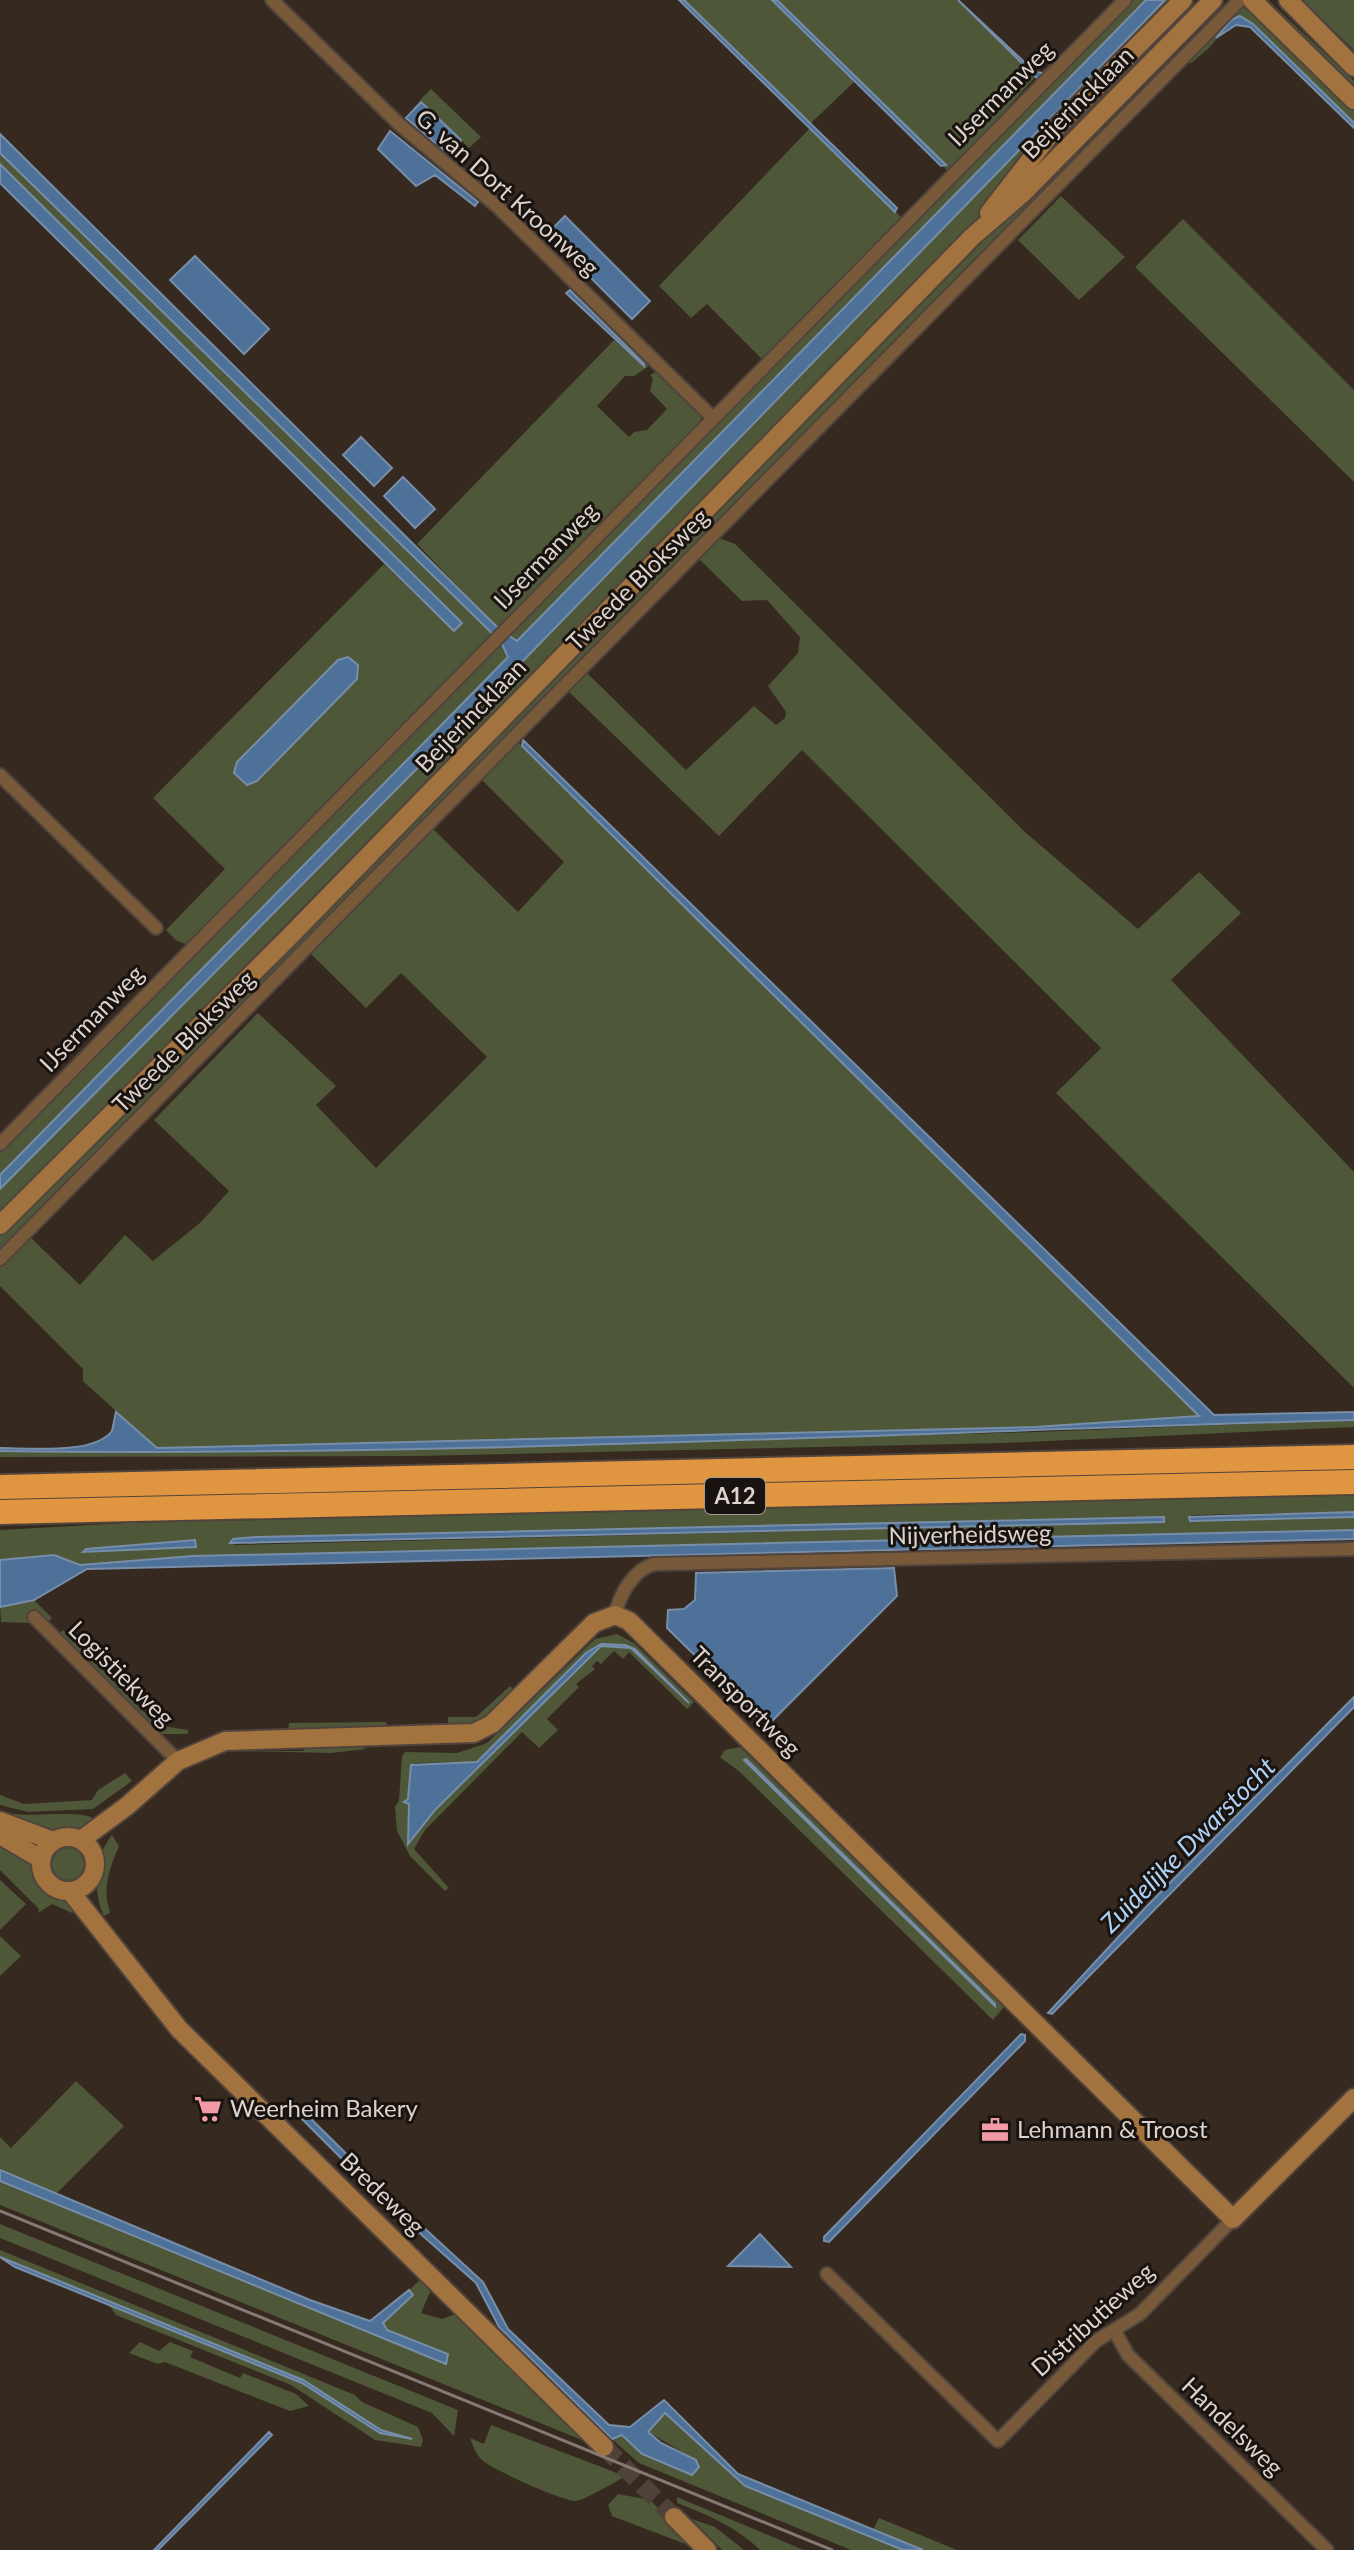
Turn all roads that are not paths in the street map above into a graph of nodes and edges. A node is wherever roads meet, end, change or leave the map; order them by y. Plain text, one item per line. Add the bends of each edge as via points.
1 (272, 0) edge
2 (1125, 0) edge
3 (1183, 0) edge
4 (1213, 0) edge
5 (1240, 0) edge
6 (1252, 0) edge
7 (1288, 0) edge
8 (1354, 67) edge
9 (1354, 100) edge
10 (973, 236) junction
11 (713, 418) junction
12 (0, 775) edge
13 (156, 928) dead end
14 (0, 1144) edge
15 (0, 1225) edge
16 (0, 1259) edge
17 (1354, 1457) edge
18 (1354, 1482) edge
19 (0, 1487) edge
20 (0, 1512) edge
21 (1354, 1549) edge
22 (615, 1615) junction
23 (34, 1617) dead end
24 (178, 1761) junction
25 (0, 1821) edge
26 (0, 1835) edge
27 (53, 1841) junction
28 (88, 1846) junction
29 (41, 1859) junction
30 (78, 1888) junction
31 (1354, 2098) edge
32 (1233, 2219) junction
33 (827, 2274) dead end
34 (1114, 2330) junction
35 (604, 2447) tunnel mouth
36 (674, 2517) tunnel mouth
37 (707, 2550) edge
38 (1327, 2550) edge

1 - 11 street, G. van Dort Kroonweg via 400,125 498,207
2 - 11 street, IJsermanweg
3 - 10 street, Beijerincklaan via 1052,132
4 - 10 street, Beijerincklaan via 1023,193
5 - 16 street, Tweede Bloksweg
6 - 9 street
7 - 8 street
10 - 15 street, Beijerincklaan via 288,938
11 - 14 street, IJsermanweg
12 - 13 street
17 - 19 highway, A12
18 - 20 highway, A12
21 - 22 street, Nijverheidsweg via 654,1564 626,1588
22 - 24 street via 594,1623 492,1724 474,1733 225,1741
22 - 32 street, Transportweg via 629,1621
23 - 24 street, Logistiekweg
24 - 28 street
25 - 27 street
26 - 29 street
27 - 28 street via 67,1836
27 - 29 street
28 - 30 street via 95,1870
29 - 30 street via 48,1882
30 - 35 street, Bredeweg via 145,1990 179,2029
31 - 32 street, Distributieweg
32 - 34 street, Distributieweg via 1140,2314
33 - 34 street, Distributieweg via 998,2441 1096,2341
34 - 38 street, Handelsweg via 1128,2355
36 - 37 street

